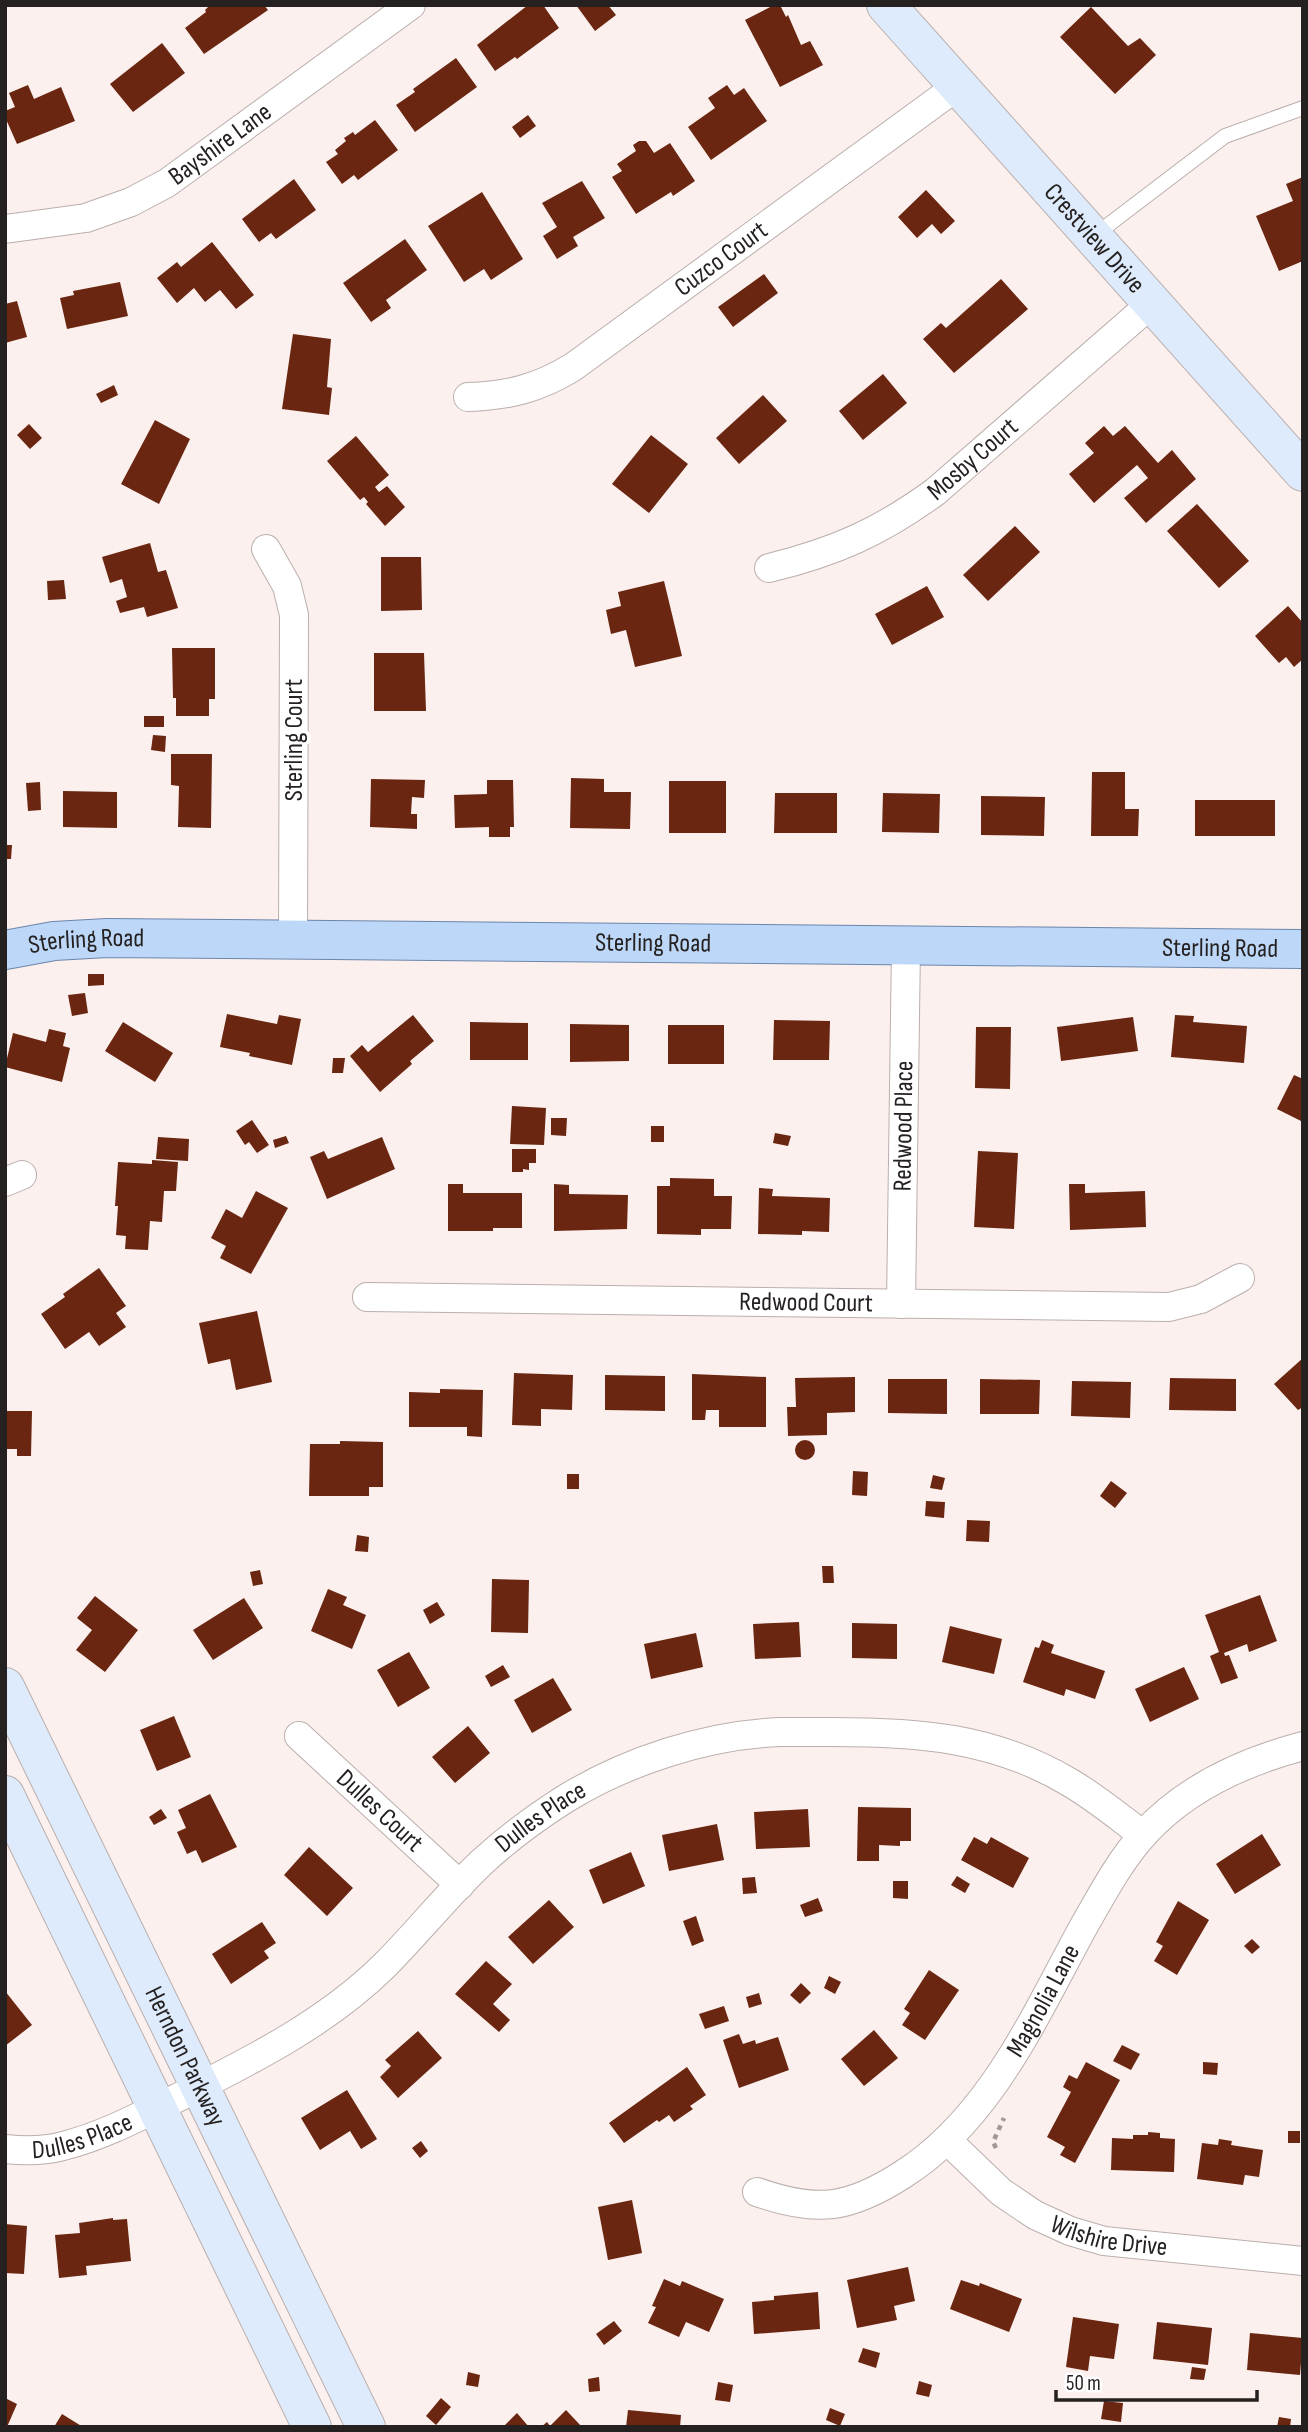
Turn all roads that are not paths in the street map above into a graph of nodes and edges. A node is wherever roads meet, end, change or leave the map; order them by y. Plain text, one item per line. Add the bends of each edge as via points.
1 (411, 5) edge
2 (886, 5) edge
3 (959, 85) junction
4 (1303, 108) edge
5 (5, 229) edge
6 (1094, 236) junction
7 (1152, 303) junction
8 (468, 397) dead end
9 (1303, 472) edge
10 (266, 549) dead end
11 (769, 568) dead end
12 (293, 938) junction
13 (906, 945) junction
14 (1303, 949) edge
15 (5, 950) edge
16 (1240, 1278) dead end
17 (367, 1297) dead end
18 (901, 1304) junction
19 (5, 1687) edge
20 (299, 1737) dead end
21 (1303, 1746) edge
22 (5, 1795) edge
23 (1143, 1835) junction
24 (460, 1885) junction
25 (200, 2087) junction
26 (157, 2108) junction
27 (947, 2140) junction
28 (5, 2149) edge
29 (757, 2192) dead end
30 (1303, 2261) edge
31 (312, 2427) edge
32 (366, 2427) edge

1 - 5 street, Bayshire Lane via 167,183 86,218
2 - 3 main road, Crestview Drive
3 - 6 main road, Crestview Drive
3 - 8 street, Cuzco Court via 573,367 526,390
4 - 6 lane via 1225,136
6 - 7 main road, Crestview Drive
7 - 9 main road, Crestview Drive
7 - 11 street, Mosby Court via 902,516 814,557
10 - 12 street, Sterling Court via 287,586 294,615
12 - 13 main road, Sterling Road
12 - 15 main road, Sterling Road via 107,938
13 - 14 main road, Sterling Road
13 - 18 street, Redwood Place
16 - 18 street, Redwood Court via 1201,1299 1169,1307
17 - 18 street, Redwood Court
19 - 25 main road, Herndon Parkway
20 - 24 street, Dulles Court
21 - 23 street, Magnolia Lane via 1220,1775
22 - 26 main road, Herndon Parkway
23 - 24 street, Dulles Place via 1072,1783 1033,1762 992,1748 936,1736 777,1732 668,1753 615,1773 566,1798 521,1829
23 - 27 street, Magnolia Lane via 1115,1871 1020,2041 980,2102
24 - 25 street, Dulles Place via 344,2001 296,2035
25 - 26 street, Dulles Place
25 - 32 main road, Herndon Parkway
26 - 28 street, Dulles Place via 61,2147
26 - 31 main road, Herndon Parkway
27 - 29 street, Magnolia Lane via 875,2192 846,2203 817,2206
27 - 30 street, Wilshire Drive via 1001,2192 1070,2231 1104,2241

